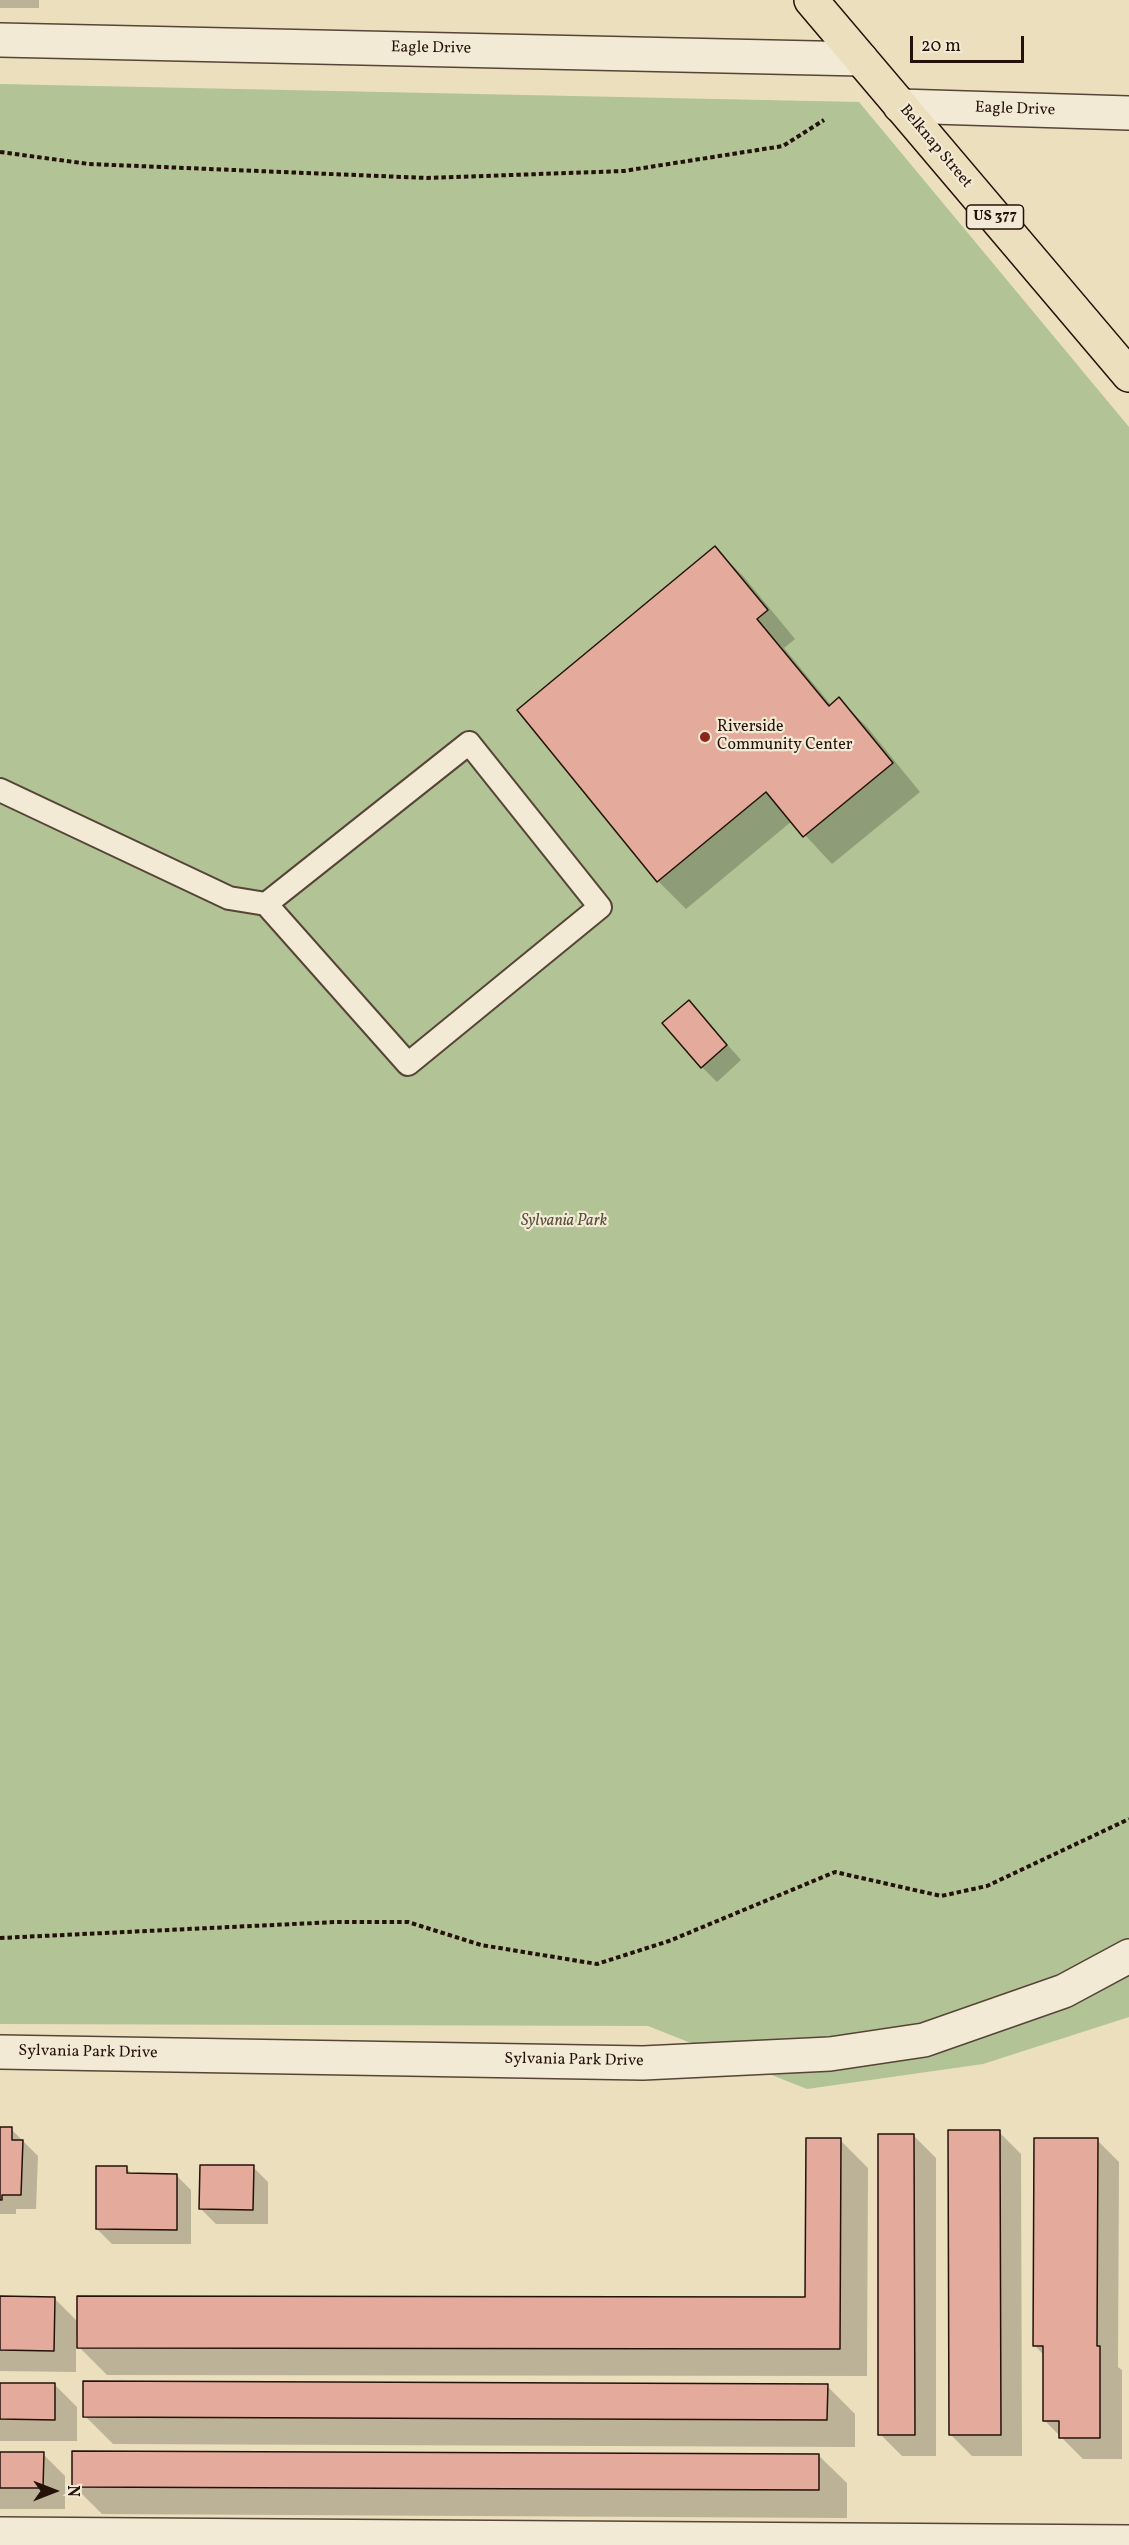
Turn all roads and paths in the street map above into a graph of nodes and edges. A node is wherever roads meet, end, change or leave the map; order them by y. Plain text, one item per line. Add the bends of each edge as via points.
1 (811, 0) edge
2 (0, 40) edge
3 (861, 59) junction
4 (900, 106) junction
5 (1129, 113) edge
6 (824, 120) dead end
7 (0, 152) edge
8 (1129, 375) edge
9 (0, 790) edge
10 (266, 904) junction
11 (1129, 1819) edge
12 (0, 1938) edge
13 (1129, 1956) edge
14 (0, 2052) edge
15 (0, 2534) edge
16 (99, 2540) edge
17 (363, 2541) edge
18 (573, 2541) edge
19 (743, 2542) edge
20 (1129, 2542) edge
21 (981, 2543) edge

1 - 3 main road, Belknap Street / US 377
2 - 3 street, Eagle Drive
3 - 4 main road, Belknap Street / US 377
4 - 5 street, Eagle Drive
4 - 8 main road, Belknap Street / US 377
6 - 7 path via 783,146 613,172 426,178 89,164
9 - 10 lane via 229,898
10 - 10 lane via 408,1064 600,907 469,743
11 - 12 path via 987,1886 941,1896 836,1872 669,1941 597,1964 481,1945 408,1922
13 - 14 street, Sylvania Park Drive via 1064,1991 924,2040 830,2054 643,2062
15 - 16 street
16 - 17 street
17 - 18 street
18 - 19 street
19 - 21 street
20 - 21 street

